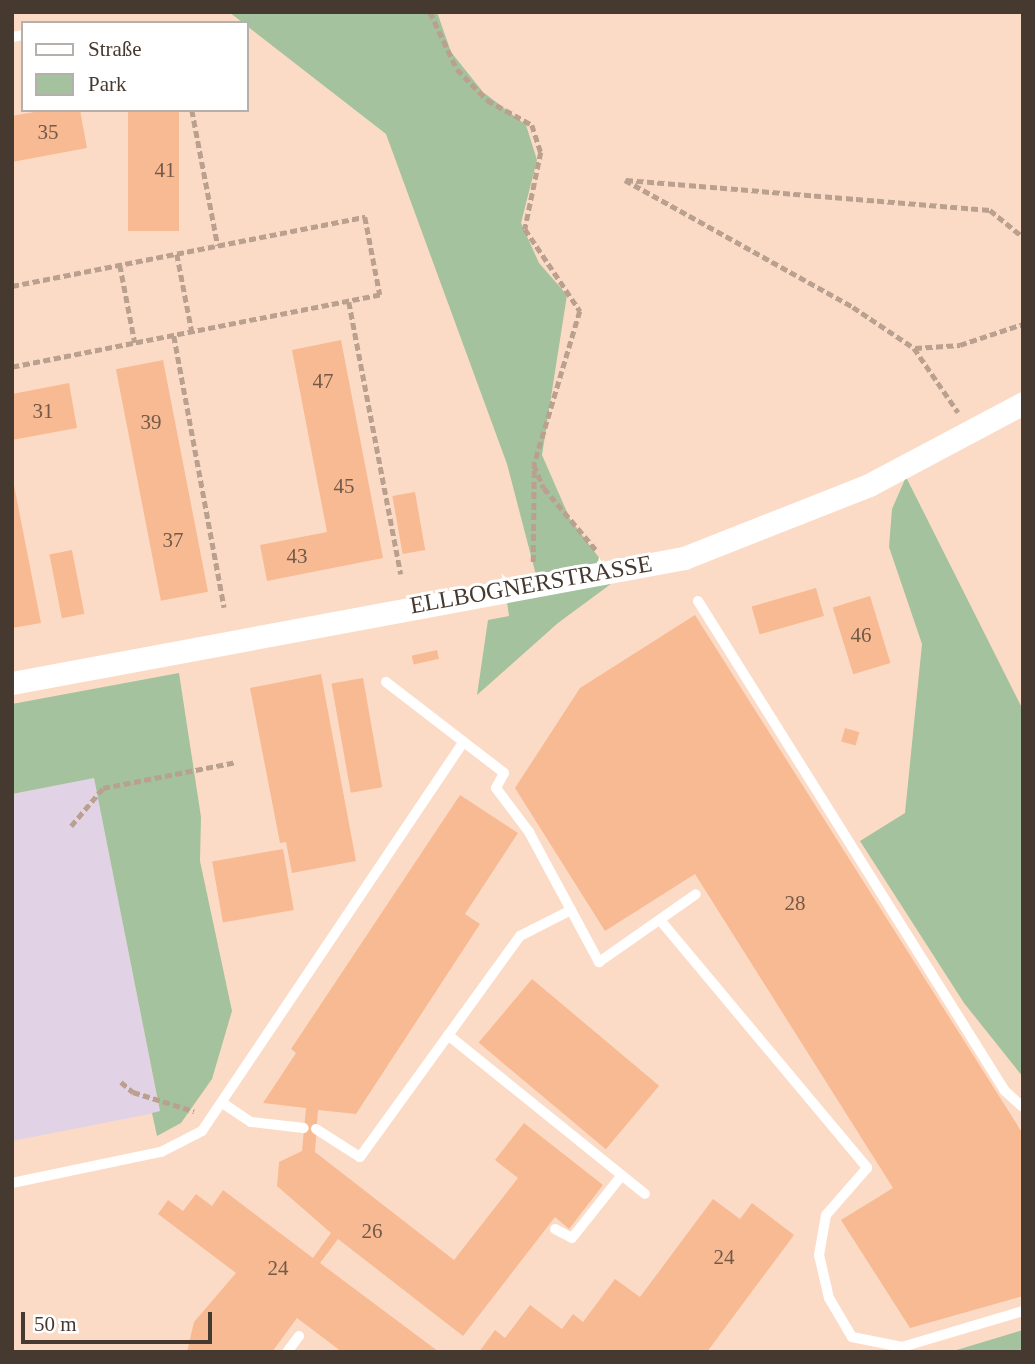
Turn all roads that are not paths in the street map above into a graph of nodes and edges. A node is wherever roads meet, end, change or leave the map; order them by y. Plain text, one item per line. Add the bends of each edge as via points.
1 (1023, 403) edge
2 (698, 601) dead end
3 (386, 682) dead end
4 (12, 683) edge
5 (462, 744) junction
6 (696, 894) dead end
7 (571, 910) junction
8 (660, 920) junction
9 (448, 1035) junction
10 (224, 1104) junction
11 (1023, 1107) edge
12 (304, 1128) dead end
13 (316, 1129) dead end
14 (622, 1175) junction
15 (12, 1183) edge
16 (645, 1194) dead end
17 (555, 1229) dead end
18 (1023, 1311) edge
19 (299, 1336) dead end
20 (287, 1352) edge

1 - 4 street, ELLBOGNERSTRASSE via 869,485 684,558
2 - 11 lane via 1005,1091
3 - 5 lane
5 - 7 lane via 504,773 496,788 529,832
5 - 10 lane
6 - 8 lane
7 - 8 lane via 599,962
7 - 9 lane via 520,936
8 - 18 lane via 867,1168 826,1215 819,1255 828,1298 852,1337 902,1347
9 - 13 lane via 360,1157
9 - 14 lane
10 - 12 lane via 251,1122
10 - 15 lane via 184,1145
14 - 16 lane
14 - 17 lane via 572,1238
19 - 20 lane

